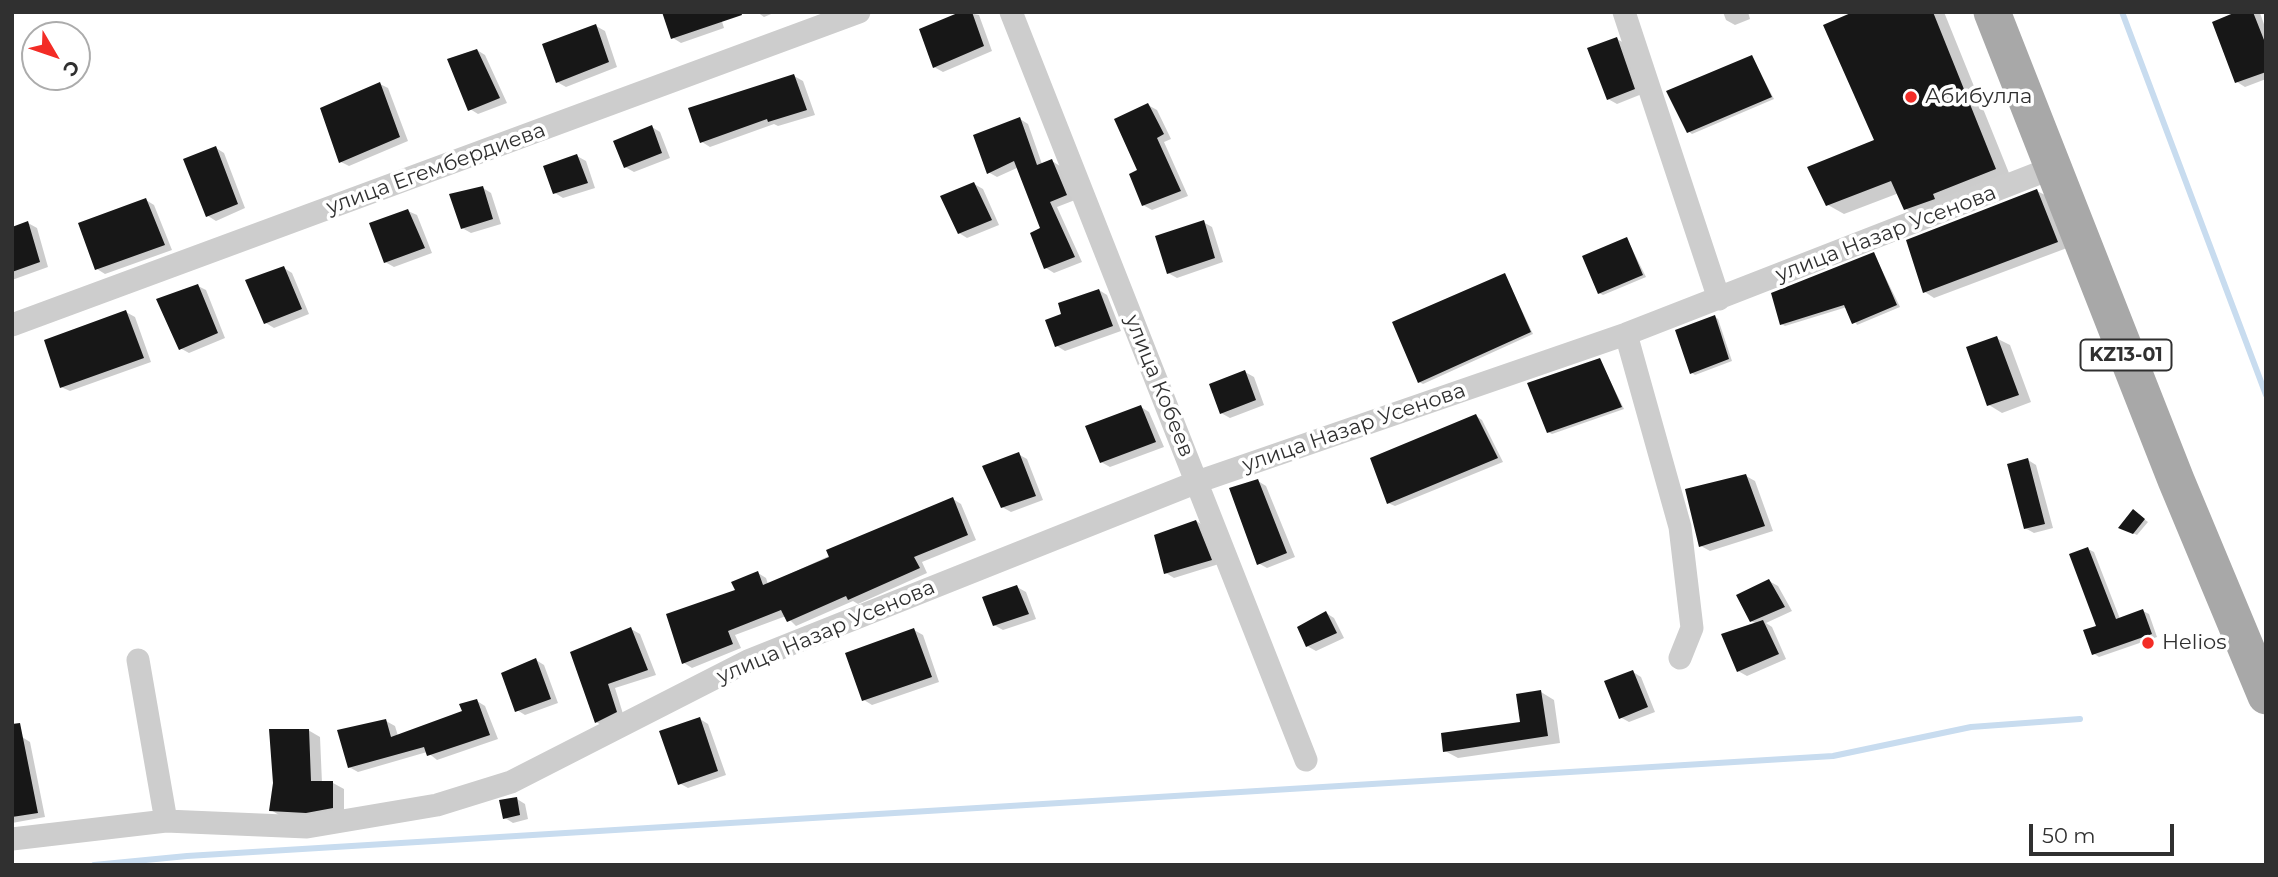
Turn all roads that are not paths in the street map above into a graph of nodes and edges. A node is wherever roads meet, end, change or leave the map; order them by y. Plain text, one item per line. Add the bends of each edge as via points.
1 (859, 12) edge
2 (1010, 12) edge
3 (1624, 12) edge
4 (1992, 12) edge
5 (2052, 168) junction
6 (1719, 299) junction
7 (12, 325) edge
8 (1626, 334) junction
9 (1197, 482) junction
10 (1680, 658) dead end
11 (138, 660) dead end
12 (2266, 696) edge
13 (1306, 760) dead end
14 (166, 821) junction
15 (12, 839) edge

1 - 7 street, улица Егембердиева
2 - 9 street, улица Кобеев
3 - 6 street
4 - 5 main road, KZ13-01
5 - 6 street, улица Назар Усенова
5 - 12 main road, KZ13-01
6 - 8 street, улица Назар Усенова
8 - 9 street, улица Назар Усенова
8 - 10 street via 1680,527 1692,628
9 - 13 street, улица Кобеев
9 - 14 street, улица Назар Усенова via 748,661 511,782 437,806 306,827
11 - 14 street
14 - 15 street, улица Назар Усенова

